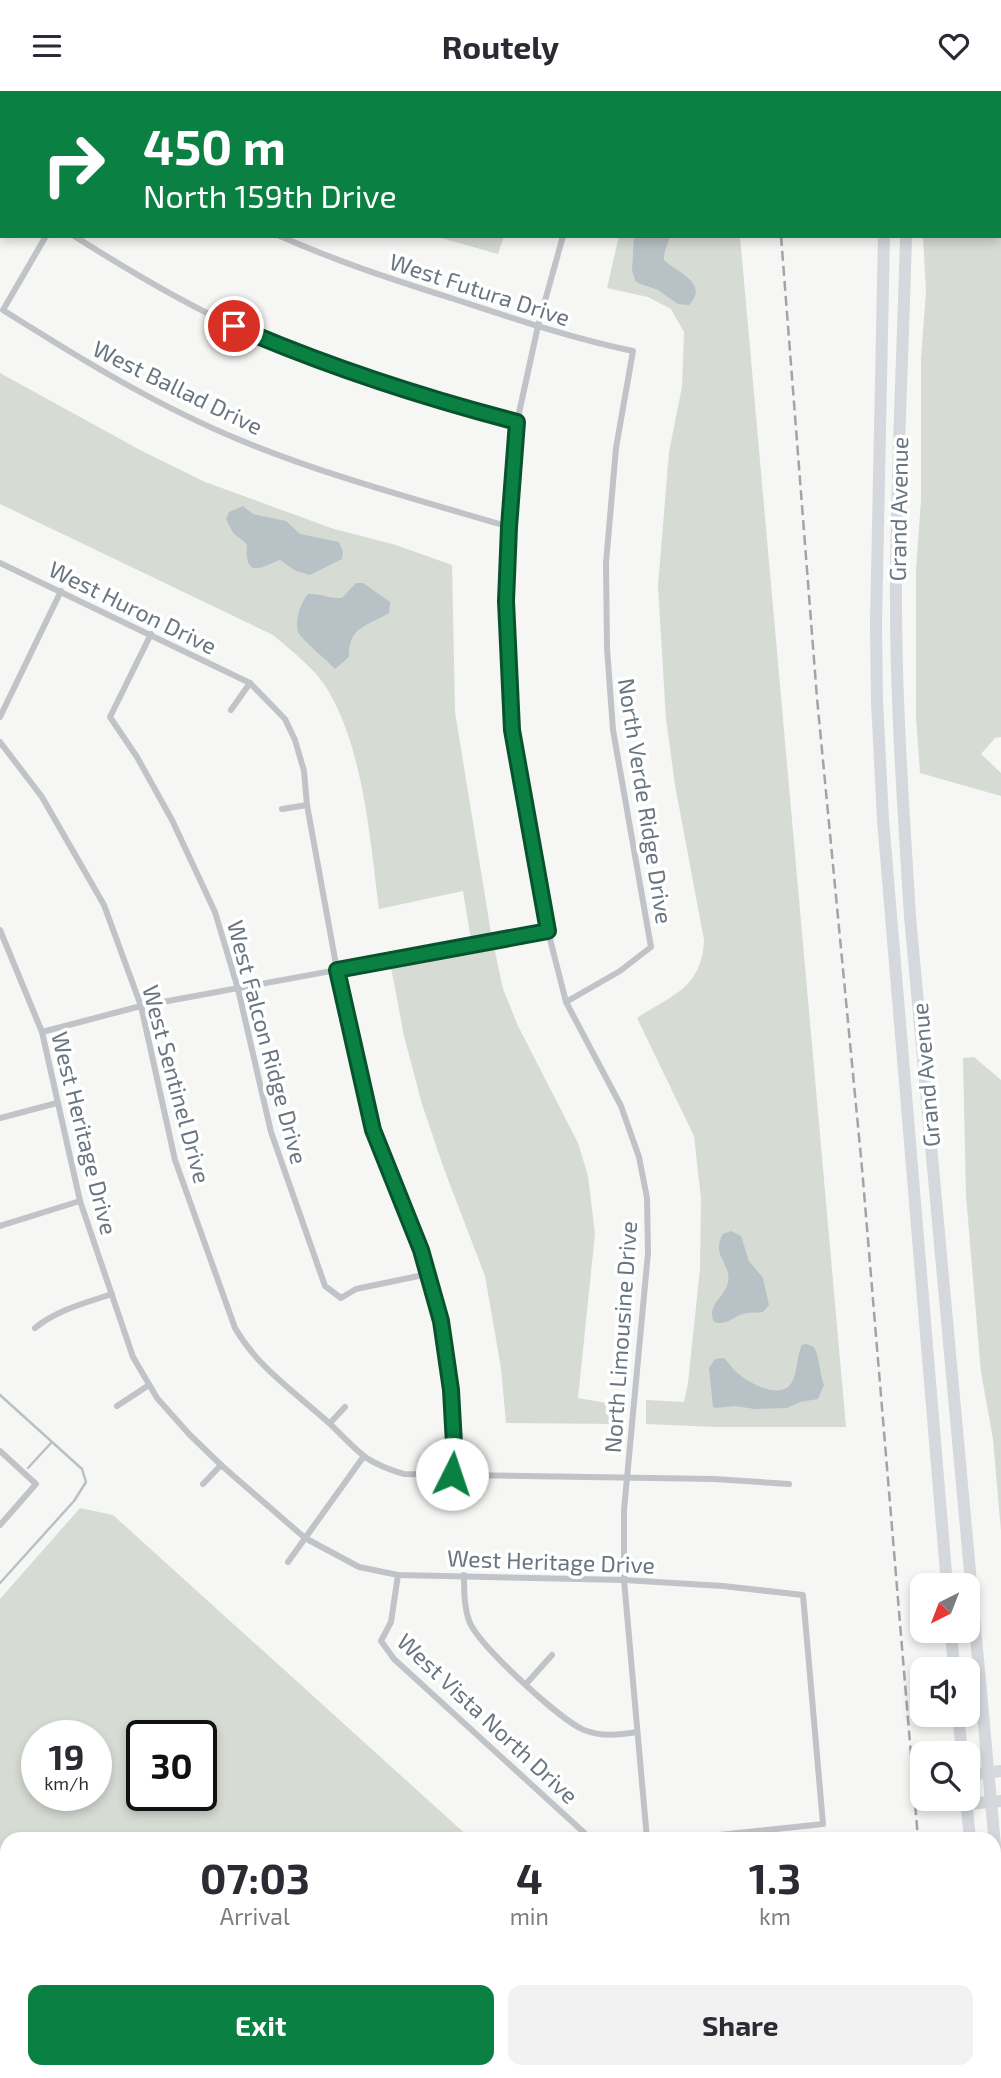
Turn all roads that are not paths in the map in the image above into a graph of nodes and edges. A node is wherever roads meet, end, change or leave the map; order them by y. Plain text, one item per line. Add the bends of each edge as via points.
1 (45, 238) edge
2 (77, 238) edge
3 (285, 238) edge
4 (562, 238) edge
5 (884, 238) edge
6 (906, 238) edge
7 (538, 326) junction
8 (634, 351) joint
9 (517, 422) junction
10 (509, 527) junction
11 (0, 563) edge
12 (61, 591) junction
13 (150, 634) junction
14 (250, 683) junction
15 (232, 710) dead end
16 (0, 717) edge
17 (0, 742) edge
18 (307, 804) junction
19 (282, 809) dead end
20 (0, 930) edge
21 (548, 931) junction
22 (337, 970) junction
23 (238, 989) junction
24 (566, 1002) junction
25 (141, 1006) junction
26 (42, 1032) junction
27 (57, 1103) junction
28 (0, 1118) edge
29 (80, 1201) junction
30 (0, 1226) edge
31 (428, 1274) junction
32 (112, 1294) junction
33 (35, 1328) dead end
34 (149, 1385) junction
35 (117, 1406) dead end
36 (345, 1407) dead end
37 (330, 1423) junction
38 (0, 1451) edge
39 (364, 1456) junction
40 (220, 1465) junction
41 (452, 1474) junction
42 (627, 1477) junction
43 (203, 1484) dead end
44 (789, 1484) dead end
45 (0, 1525) edge
46 (305, 1538) junction
47 (288, 1562) dead end
48 (946, 1573) edge
49 (398, 1575) junction
50 (464, 1575) junction
51 (624, 1580) junction
52 (552, 1655) dead end
53 (526, 1684) junction
54 (637, 1732) junction
55 (995, 1772) edge
56 (996, 1801) edge
57 (967, 1811) edge
58 (583, 1832) edge
59 (646, 1832) edge
60 (747, 1832) edge
61 (969, 1832) edge
62 (997, 1832) edge

1 - 10 street, West Ballad Drive via 3,310 13,317 152,398 242,441
2 - 9 street via 165,290 276,345 380,383
3 - 7 street, West Futura Drive via 354,267
4 - 7 street, North Limousine Drive
5 - 48 highway, Grand Avenue via 877,702
6 - 55 highway, Grand Avenue via 896,575 903,805 911,930
7 - 8 street, West Futura Drive
7 - 9 street, North Limousine Drive
8 - 24 street, North Verde Ridge Drive via 616,448 606,563 607,648 613,730 651,947
9 - 10 street, North Limousine Drive
10 - 21 street, North Limousine Drive via 506,601 512,730
11 - 12 street, West Huron Drive
12 - 13 street, West Huron Drive
12 - 16 street
13 - 14 street, West Huron Drive
13 - 23 street, West Falcon Ridge Drive via 110,717 172,820 215,912
14 - 15 street
14 - 18 street, West Huron Drive via 285,719 295,740
17 - 25 street, West Sentinel Drive via 42,797 104,905
18 - 19 street
18 - 22 street, West Huron Drive
20 - 26 street, West Heritage Drive
21 - 22 street
21 - 24 street, North Limousine Drive
22 - 23 street
22 - 31 street, West Huron Drive via 373,1130
23 - 25 street
23 - 31 street, West Falcon Ridge Drive via 271,1132 325,1286 341,1298 356,1289
24 - 42 street, North Limousine Drive via 621,1107 639,1157 647,1198 648,1253
25 - 26 street
25 - 37 street, West Sentinel Drive via 175,1160 235,1328 247,1349
26 - 27 street, West Heritage Drive
27 - 28 street
27 - 29 street, West Heritage Drive
29 - 30 street
29 - 32 street, West Heritage Drive
31 - 41 street, West Huron Drive via 441,1321 451,1390
32 - 33 street via 66,1310
32 - 34 street, West Heritage Drive
34 - 35 street
34 - 40 street, West Heritage Drive
36 - 37 street
37 - 39 street, West Sentinel Drive
38 - 45 street via 36,1484
39 - 41 street, West Sentinel Drive via 404,1474
39 - 46 street
40 - 43 street
40 - 46 street, West Heritage Drive
41 - 42 street, West Sentinel Drive
42 - 44 street, West Sentinel Drive
42 - 51 street, North Limousine Drive
46 - 47 street
46 - 49 street, West Heritage Drive via 359,1567
49 - 50 street, West Heritage Drive
49 - 58 street, West Vista North Drive via 391,1622 381,1641 394,1659
50 - 51 street, West Heritage Drive
50 - 53 street via 470,1623 490,1651
51 - 54 street, North Limousine Drive
51 - 60 street, West Heritage Drive via 803,1595 823,1824
52 - 53 street
53 - 54 street via 583,1730 618,1736
54 - 59 street, North Limousine Drive
55 - 56 highway, Grand Avenue
56 - 62 highway, Grand Avenue
57 - 61 highway

